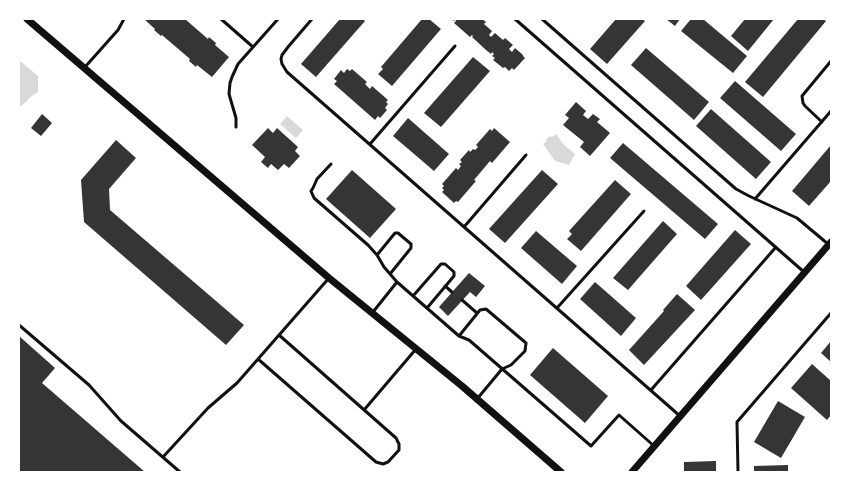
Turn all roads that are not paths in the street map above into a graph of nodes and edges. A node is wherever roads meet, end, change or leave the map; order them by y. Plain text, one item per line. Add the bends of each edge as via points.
1 (27, 19) edge
2 (124, 19) edge
3 (221, 19) edge
4 (278, 19) edge
5 (312, 19) edge
6 (515, 19) edge
7 (542, 19) edge
8 (455, 46) dead end
9 (253, 47) junction
10 (831, 61) edge
11 (84, 68) junction
12 (831, 111) edge
13 (822, 122) junction
14 (236, 127) dead end
15 (370, 144) junction
16 (526, 155) dead end
17 (331, 164) dead end
18 (755, 199) junction
19 (644, 211) dead end
20 (464, 227) junction
21 (830, 244) edge
22 (776, 247) junction
23 (377, 255) junction
24 (804, 272) junction
25 (390, 274) junction
26 (329, 278) junction
27 (397, 282) junction
28 (445, 286) junction
29 (452, 292) dead end
30 (413, 296) junction
31 (462, 300) dead end
32 (427, 308) junction
33 (557, 308) junction
34 (831, 312) edge
35 (372, 313) junction
36 (477, 313) junction
37 (19, 326) edge
38 (279, 335) junction
39 (459, 336) junction
40 (416, 349) junction
41 (258, 360) junction
42 (502, 369) junction
43 (651, 390) junction
44 (477, 399) junction
45 (364, 410) junction
46 (680, 416) junction
47 (654, 446) junction
48 (162, 457) junction
49 (180, 472) edge
50 (561, 472) edge
51 (632, 472) edge
52 (738, 472) edge

1 - 11 street
2 - 11 lane via 118,30
3 - 9 lane
4 - 9 lane
5 - 15 lane via 288,47 281,59 282,64 287,72
6 - 22 lane
7 - 18 lane via 736,189
8 - 15 lane
9 - 14 lane via 238,64 230,83 229,94
10 - 13 lane via 802,96 805,106
11 - 26 street
12 - 13 lane
13 - 18 lane
15 - 20 lane
16 - 20 lane
17 - 23 lane via 317,179 311,191 313,195
18 - 21 lane via 797,218
19 - 33 lane
20 - 33 lane
21 - 24 street
22 - 24 lane
22 - 43 lane
23 - 25 lane
23 - 25 lane via 398,233 411,244 411,248
24 - 46 street
25 - 27 lane
26 - 35 street
26 - 38 lane
27 - 30 lane
27 - 35 lane
28 - 29 lane
28 - 30 lane via 454,276 454,272 445,264 441,264
28 - 32 lane
30 - 32 lane
31 - 36 lane
32 - 39 lane
33 - 43 lane
34 - 52 lane via 736,422
35 - 40 street
36 - 39 lane
36 - 42 lane via 486,309 526,343 525,351 511,365
37 - 48 lane via 89,385 121,421
38 - 41 lane
38 - 45 lane
39 - 42 lane via 469,340
40 - 44 street
40 - 45 lane
41 - 45 lane via 376,462 388,462 399,450 399,444 396,438
41 - 48 lane
42 - 44 lane
42 - 47 lane via 590,446 619,415
43 - 46 lane
44 - 50 street
46 - 47 street
47 - 51 street
48 - 49 lane

